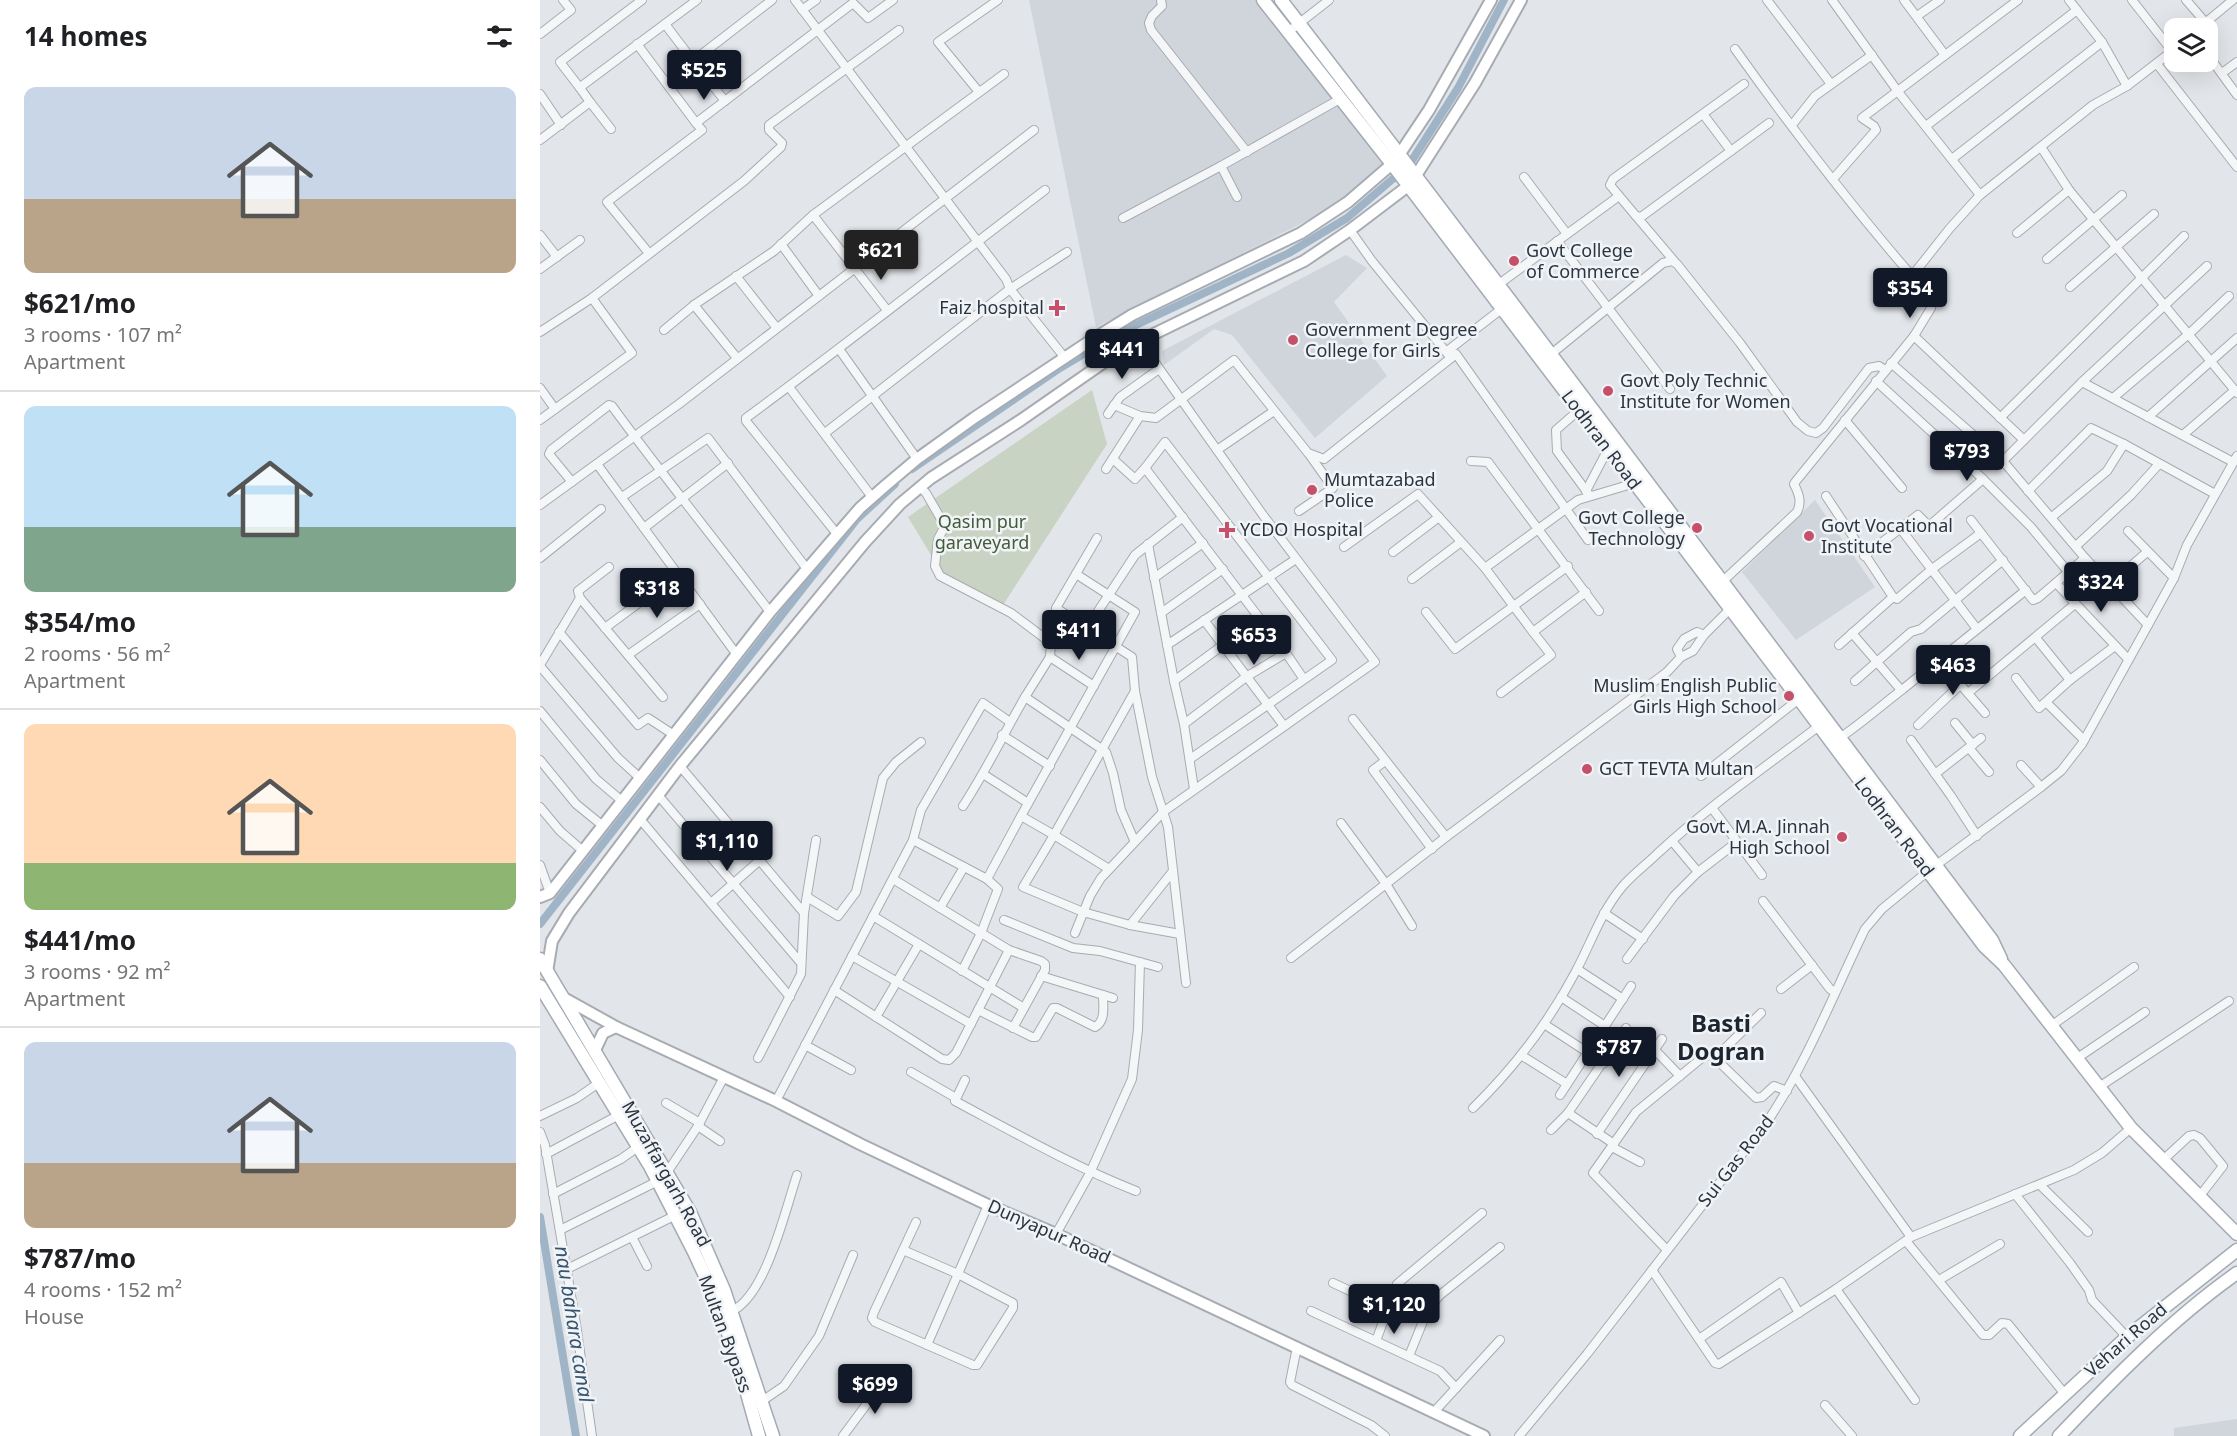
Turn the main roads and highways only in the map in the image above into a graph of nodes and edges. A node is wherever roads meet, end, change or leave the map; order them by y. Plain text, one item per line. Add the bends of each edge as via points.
1 (1263, 0) edge
2 (1281, 0) edge
3 (1395, 160) junction
4 (1410, 179) junction
5 (1506, 305) junction
6 (1931, 869) junction
7 (540, 959) edge
8 (540, 987) edge
9 (546, 1002) edge
10 (660, 1166) junction
11 (2237, 1234) edge
12 (2237, 1250) edge
13 (2237, 1273) edge
14 (759, 1436) edge
15 (773, 1436) edge
16 (2020, 1436) edge
17 (2060, 1436) edge

1 - 3 main road, Lodhran Road via 1340,99
2 - 3 main road, Lodhran Road
3 - 4 main road, Lodhran Road
4 - 5 main road, Lodhran Road
4 - 5 main road, Lodhran Road via 1499,284
5 - 6 main road, Lodhran Road via 1579,410
5 - 6 main road, Lodhran Road via 1550,355 1841,737
6 - 11 main road, Lodhran Road via 1983,946 2004,965 2131,1128
7 - 10 main road, Muzaffargarh Road
8 - 9 main road, Multan Bypass
9 - 10 main road, Multan Bypass via 638,1147
10 - 14 main road, Multan Bypass via 658,1181 717,1304
10 - 15 main road, Muzaffargarh Road via 690,1212 712,1258
12 - 16 main road, Vehari Road via 2127,1337
13 - 17 main road, Vehari Road via 2183,1316

